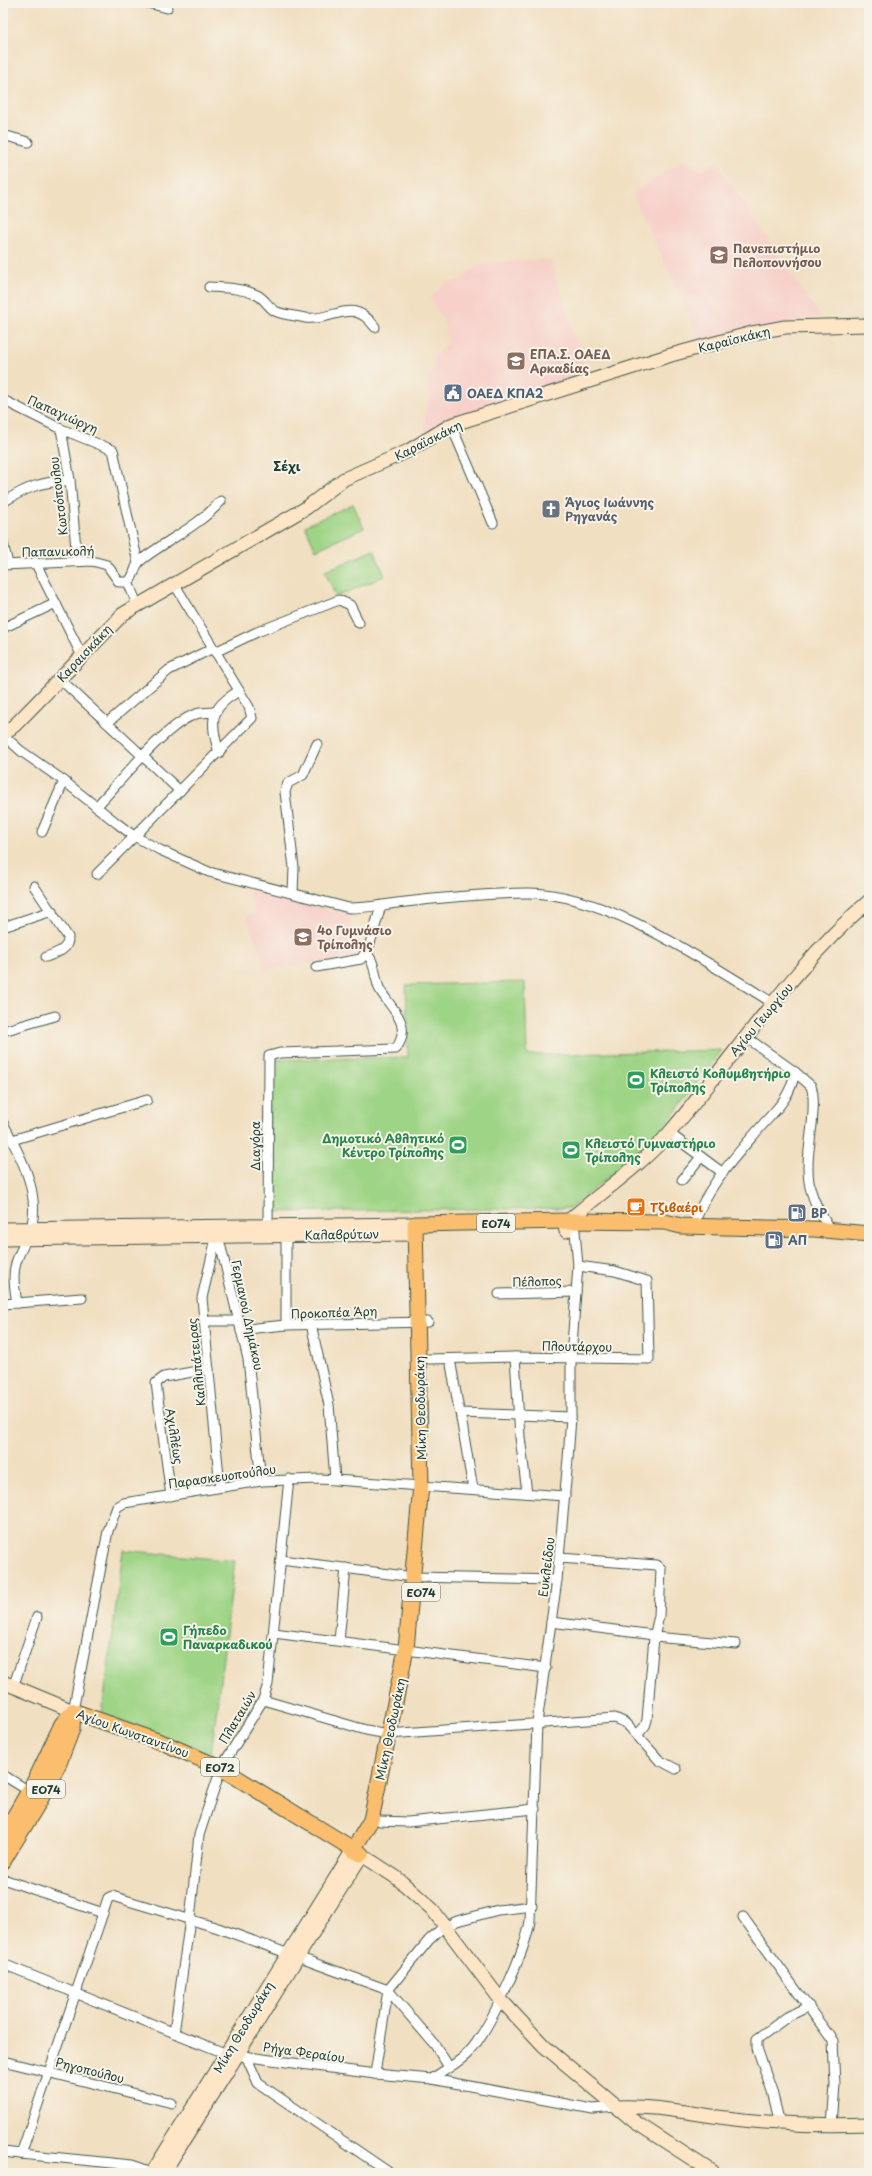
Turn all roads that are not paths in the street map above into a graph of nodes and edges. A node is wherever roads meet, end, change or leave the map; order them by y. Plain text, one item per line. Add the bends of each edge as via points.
1 (148, 3) edge
2 (167, 8) dead end
3 (3, 135) edge
4 (28, 142) dead end
5 (209, 287) dead end
6 (869, 325) edge
7 (375, 327) dead end
8 (3, 400) edge
9 (451, 425) junction
10 (61, 429) junction
11 (70, 480) junction
12 (221, 501) dead end
13 (3, 502) edge
14 (493, 523) dead end
15 (3, 543) edge
16 (78, 560) junction
17 (35, 562) junction
18 (138, 563) junction
19 (6, 564) edge
20 (128, 582) junction
21 (175, 585) junction
22 (56, 603) junction
23 (137, 604) junction
24 (359, 623) dead end
25 (3, 628) edge
26 (214, 650) junction
27 (82, 656) junction
28 (60, 679) junction
29 (239, 691) junction
30 (214, 712) junction
31 (107, 723) junction
32 (3, 734) edge
33 (317, 744) dead end
34 (219, 752) junction
35 (143, 756) junction
36 (64, 781) junction
37 (180, 791) junction
38 (96, 807) junction
39 (42, 832) dead end
40 (134, 836) junction
41 (97, 874) dead end
42 (34, 886) dead end
43 (293, 893) junction
44 (869, 901) edge
45 (381, 906) junction
46 (52, 911) junction
47 (3, 927) edge
48 (366, 953) junction
49 (46, 957) dead end
50 (316, 967) dead end
51 (773, 1003) junction
52 (55, 1016) dead end
53 (3, 1031) edge
54 (746, 1038) junction
55 (795, 1072) junction
56 (147, 1100) dead end
57 (3, 1123) edge
58 (669, 1133) junction
59 (12, 1140) junction
60 (701, 1157) junction
61 (723, 1173) junction
62 (682, 1180) dead end
63 (687, 1226) junction
64 (570, 1228) junction
65 (3, 1229) edge
66 (420, 1229) junction
67 (268, 1230) junction
68 (831, 1230) junction
69 (217, 1231) junction
70 (869, 1234) edge
71 (29, 1235) junction
72 (286, 1235) junction
73 (3, 1239) edge
74 (578, 1266) junction
75 (576, 1292) junction
76 (499, 1294) dead end
77 (82, 1298) dead end
78 (17, 1302) junction
79 (3, 1304) edge
80 (204, 1321) junction
81 (238, 1321) junction
82 (423, 1322) junction
83 (311, 1324) junction
84 (286, 1325) junction
85 (241, 1331) junction
86 (515, 1357) junction
87 (571, 1358) junction
88 (429, 1359) junction
89 (450, 1359) junction
90 (209, 1369) junction
91 (460, 1412) junction
92 (519, 1416) junction
93 (571, 1417) junction
94 (289, 1479) junction
95 (335, 1479) junction
96 (261, 1481) junction
97 (425, 1486) junction
98 (220, 1487) junction
99 (473, 1489) junction
100 (527, 1493) junction
101 (171, 1496) junction
102 (565, 1496) junction
103 (559, 1558) junction
104 (281, 1560) junction
105 (346, 1568) junction
106 (418, 1577) junction
107 (557, 1580) junction
108 (37, 1617) dead end
109 (551, 1622) junction
110 (274, 1633) junction
111 (654, 1636) junction
112 (339, 1641) junction
113 (736, 1644) dead end
114 (410, 1650) junction
115 (546, 1668) junction
116 (8, 1685) edge
117 (263, 1700) junction
118 (73, 1711) junction
119 (537, 1723) junction
120 (393, 1734) junction
121 (638, 1734) junction
122 (221, 1768) junction
123 (676, 1769) dead end
124 (3, 1775) edge
125 (29, 1791) junction
126 (535, 1809) junction
127 (380, 1821) junction
128 (3, 1836) edge
129 (358, 1852) junction
130 (3, 1861) edge
131 (3, 1879) edge
132 (532, 1906) junction
133 (103, 1913) junction
134 (743, 1917) dead end
135 (190, 1919) junction
136 (445, 1926) junction
137 (293, 1955) junction
138 (3, 1964) edge
139 (388, 1990) junction
140 (76, 1994) junction
141 (500, 1999) junction
142 (809, 2006) junction
143 (174, 2033) junction
144 (236, 2055) junction
145 (3, 2061) edge
146 (449, 2067) junction
147 (48, 2072) junction
148 (375, 2074) junction
149 (432, 2079) junction
150 (172, 2103) dead end
151 (616, 2107) junction
152 (780, 2124) junction
153 (869, 2124) edge
154 (832, 2125) junction
155 (3, 2152) edge
156 (21, 2154) junction
157 (156, 2173) edge
158 (390, 2173) edge
159 (714, 2173) edge

1 - 2 street
3 - 4 street
5 - 7 street via 238,289 256,294 276,312 305,318 315,319 340,311 357,311
6 - 9 street, Καραϊσκάκη via 785,327 752,333 671,355
8 - 10 street, Παπαγιώργη
9 - 14 street
9 - 21 street, Καραϊσκάκη via 408,451 344,479 306,508
10 - 11 street, Κωτσόπουλου
10 - 18 street, Παπαγιώργη via 113,450
11 - 13 street via 44,482
11 - 16 street, Κωτσόπουλου
12 - 18 street via 192,527
15 - 19 street
16 - 17 street, Παπανικολή
16 - 20 street, Παπανικολή via 104,564 119,582
17 - 19 street, Παπανικολή
17 - 22 street
18 - 20 street via 133,578
20 - 23 street
21 - 23 street, Καραισκάκη
21 - 26 street
22 - 25 street
22 - 27 street
23 - 27 street, Καραισκάκη via 115,621
24 - 26 street via 350,605 339,600
26 - 29 street
26 - 31 street via 169,670
27 - 28 street, Καραισκάκη
28 - 31 street
28 - 32 street, Καραισκάκη
29 - 30 street
29 - 34 street via 252,712 252,718
30 - 34 street via 213,723
30 - 35 street via 197,713 180,722
31 - 35 street
32 - 36 street via 25,754
33 - 43 street via 303,776 288,783 285,788 294,868
34 - 37 street
35 - 37 street
35 - 38 street
36 - 38 street
36 - 39 street
37 - 40 street
38 - 40 street
40 - 41 street
40 - 43 street via 209,872
42 - 46 street
43 - 45 street via 349,908
44 - 51 street, Αγίου Γεωργίου via 846,921
45 - 48 street
45 - 51 street via 528,893 574,899 662,936
46 - 47 street
46 - 49 street via 66,933 68,942 63,950
48 - 50 street via 357,961
48 - 67 street, Διαγόρα via 371,960 382,994 398,1013 401,1037 396,1049 280,1053 268,1056
51 - 54 street, Αγίου Γεωργίου
52 - 53 street
54 - 55 street
54 - 58 street, Αγίου Γεωργίου
55 - 61 street via 789,1094
55 - 68 street via 809,1082 813,1092 808,1183 816,1206
56 - 59 street
57 - 59 street
58 - 60 street
58 - 64 street, Αγίου Γεωργίου
59 - 71 street via 30,1182 34,1218
60 - 61 street
60 - 62 street
61 - 63 street
63 - 64 main road, Καλαβρύτων / ΕΟ74 via 665,1222
63 - 68 main road, Καλαβρύτων / ΕΟ74
64 - 66 main road, Καλαβρύτων / ΕΟ74
64 - 74 street, Ευκλείδου
65 - 71 street, Καλαβρύτων
66 - 67 street, Καλαβρύτων
66 - 72 street, Καλαβρύτων
66 - 82 main road, Μίκη Θεοδωράκη / ΕΟ74
67 - 69 street, Καλαβρύτων
67 - 72 street, Καλαβρύτων
68 - 70 main road, Καλαβρύτων / ΕΟ74
69 - 71 street, Καλαβρύτων
69 - 80 street, Καλλιπάτειρας via 213,1258 203,1290
69 - 81 street, Γερμανού Δημάκου
71 - 73 street, Καλαβρύτων
71 - 78 street via 18,1256 14,1274
72 - 84 street
74 - 75 street, Ευκλείδου
74 - 87 street, Πλουτάρχου via 615,1271 646,1282 648,1359
75 - 76 street, Πέλοπος
75 - 87 street, Ευκλείδου
77 - 78 street
78 - 79 street
80 - 81 street
80 - 90 street, Καλλιπάτειρας
81 - 85 street, Γερμανού Δημάκου
82 - 83 street, Προκοπέα Άρη
82 - 88 main road, Μίκη Θεοδωράκη / ΕΟ74
82 - 97 main road, Μίκη Θεοδωράκη / ΕΟ74
83 - 84 street, Προκοπέα Άρη
83 - 95 street via 329,1405
84 - 85 street, Προκοπέα Άρη
85 - 96 street, Γερμανού Δημάκου via 248,1363
86 - 87 street, Πλουτάρχου
86 - 89 street, Πλουτάρχου
86 - 92 street
87 - 93 street, Ευκλείδου
88 - 89 street, Πλουτάρχου
88 - 97 main road, Μίκη Θεοδωράκη / ΕΟ74
89 - 91 street
90 - 98 street, Καλλιπάτειρας
90 - 101 street, Αχιλλέως via 158,1380 156,1389
91 - 92 street
91 - 99 street
92 - 93 street
92 - 100 street
93 - 102 street, Ευκλείδου
94 - 95 street, Παρασκευοπούλου
94 - 96 street, Παρασκευοπούλου
94 - 104 street, Πλαταιών
95 - 97 street, Παρασκευοπούλου
96 - 98 street, Παρασκευοπούλου
97 - 99 street, Παρασκευοπούλου
97 - 106 main road, Μίκη Θεοδωράκη / ΕΟ74
98 - 101 street, Παρασκευοπούλου
99 - 100 street, Παρασκευοπούλου
100 - 102 street, Παρασκευοπούλου
101 - 118 street, Παρασκευοπούλου via 124,1503 113,1515 95,1592
102 - 103 street, Ευκλείδου
103 - 107 street, Ευκλείδου
103 - 111 street via 660,1566 660,1616
104 - 105 street
104 - 110 street, Πλαταιών
105 - 106 street
105 - 112 street
106 - 107 street
106 - 114 main road, Μίκη Θεοδωράκη / ΕΟ74
107 - 109 street, Ευκλείδου
108 - 116 street
109 - 111 street
109 - 115 street, Ευκλείδου
110 - 112 street
110 - 117 street, Πλαταιών via 268,1684
111 - 113 street
111 - 121 street via 647,1720
112 - 114 street
114 - 115 street
114 - 120 main road, Μίκη Θεοδωράκη / ΕΟ74
115 - 119 street, Ευκλείδου
116 - 118 street, Αγίου Κωνσταντίνου
117 - 120 street via 366,1730
117 - 122 street, Πλαταιών
118 - 122 main road, Αγίου Κωνσταντίνου / ΕΟ72 via 166,1744
118 - 125 main road, ΕΟ74 via 62,1724
118 - 130 main road, ΕΟ74 via 72,1729 59,1763
119 - 120 street
119 - 121 street via 615,1718 626,1723
119 - 126 street, Ευκλείδου
120 - 127 main road, Μίκη Θεοδωράκη / ΕΟ74
120 - 129 main road, Μίκη Θεοδωράκη / ΕΟ74 via 370,1820
121 - 123 street via 659,1760
122 - 129 main road, Αγίου Κωνσταντίνου / ΕΟ72
122 - 135 street, Πλαταιών via 199,1835
124 - 125 street
125 - 128 main road, ΕΟ74
126 - 127 street via 408,1822
126 - 132 street, Ευκλείδου
127 - 129 main road, Μίκη Θεοδωράκη / ΕΟ74
129 - 136 street, ΕΟ72 via 419,1896
129 - 137 street, Μίκη Θεοδωράκη
131 - 133 street
132 - 136 street via 498,1910
132 - 141 street, Ευκλείδου via 527,1937
133 - 135 street via 108,1898 112,1896
133 - 140 street
134 - 142 street
135 - 137 street
135 - 143 street, Πλαταιών
136 - 139 street via 429,1940
136 - 141 street, ΕΟ72
137 - 139 street
137 - 144 street, Μίκη Θεοδωράκη
138 - 140 street, Ρήγα Φεραίου
139 - 146 street via 435,2045
139 - 148 street
140 - 143 street, Ρήγα Φεραίου
140 - 147 street
141 - 146 street, Ευκλείδου via 476,2043 464,2057
141 - 151 street, ΕΟ72 via 544,2046
142 - 152 street via 787,2017 757,2039 757,2048
142 - 154 street via 829,2034 834,2046
143 - 144 street, Ρήγα Φεραίου
144 - 148 street, Ρήγα Φεραίου
144 - 157 street, Μίκη Θεοδωράκη
144 - 158 street via 258,2083
145 - 147 street, Ρηγοπούλου
146 - 149 street, Ευκλείδου
147 - 150 street, Ρηγοπούλου
147 - 156 street
148 - 149 street, Ρήγα Φεραίου
149 - 151 street, Ρήγα Φεραίου via 569,2106 593,2109
151 - 152 street via 657,2107
151 - 159 street, ΕΟ72 via 658,2138
152 - 154 street
153 - 154 street
155 - 156 street
156 - 157 street via 124,2163

